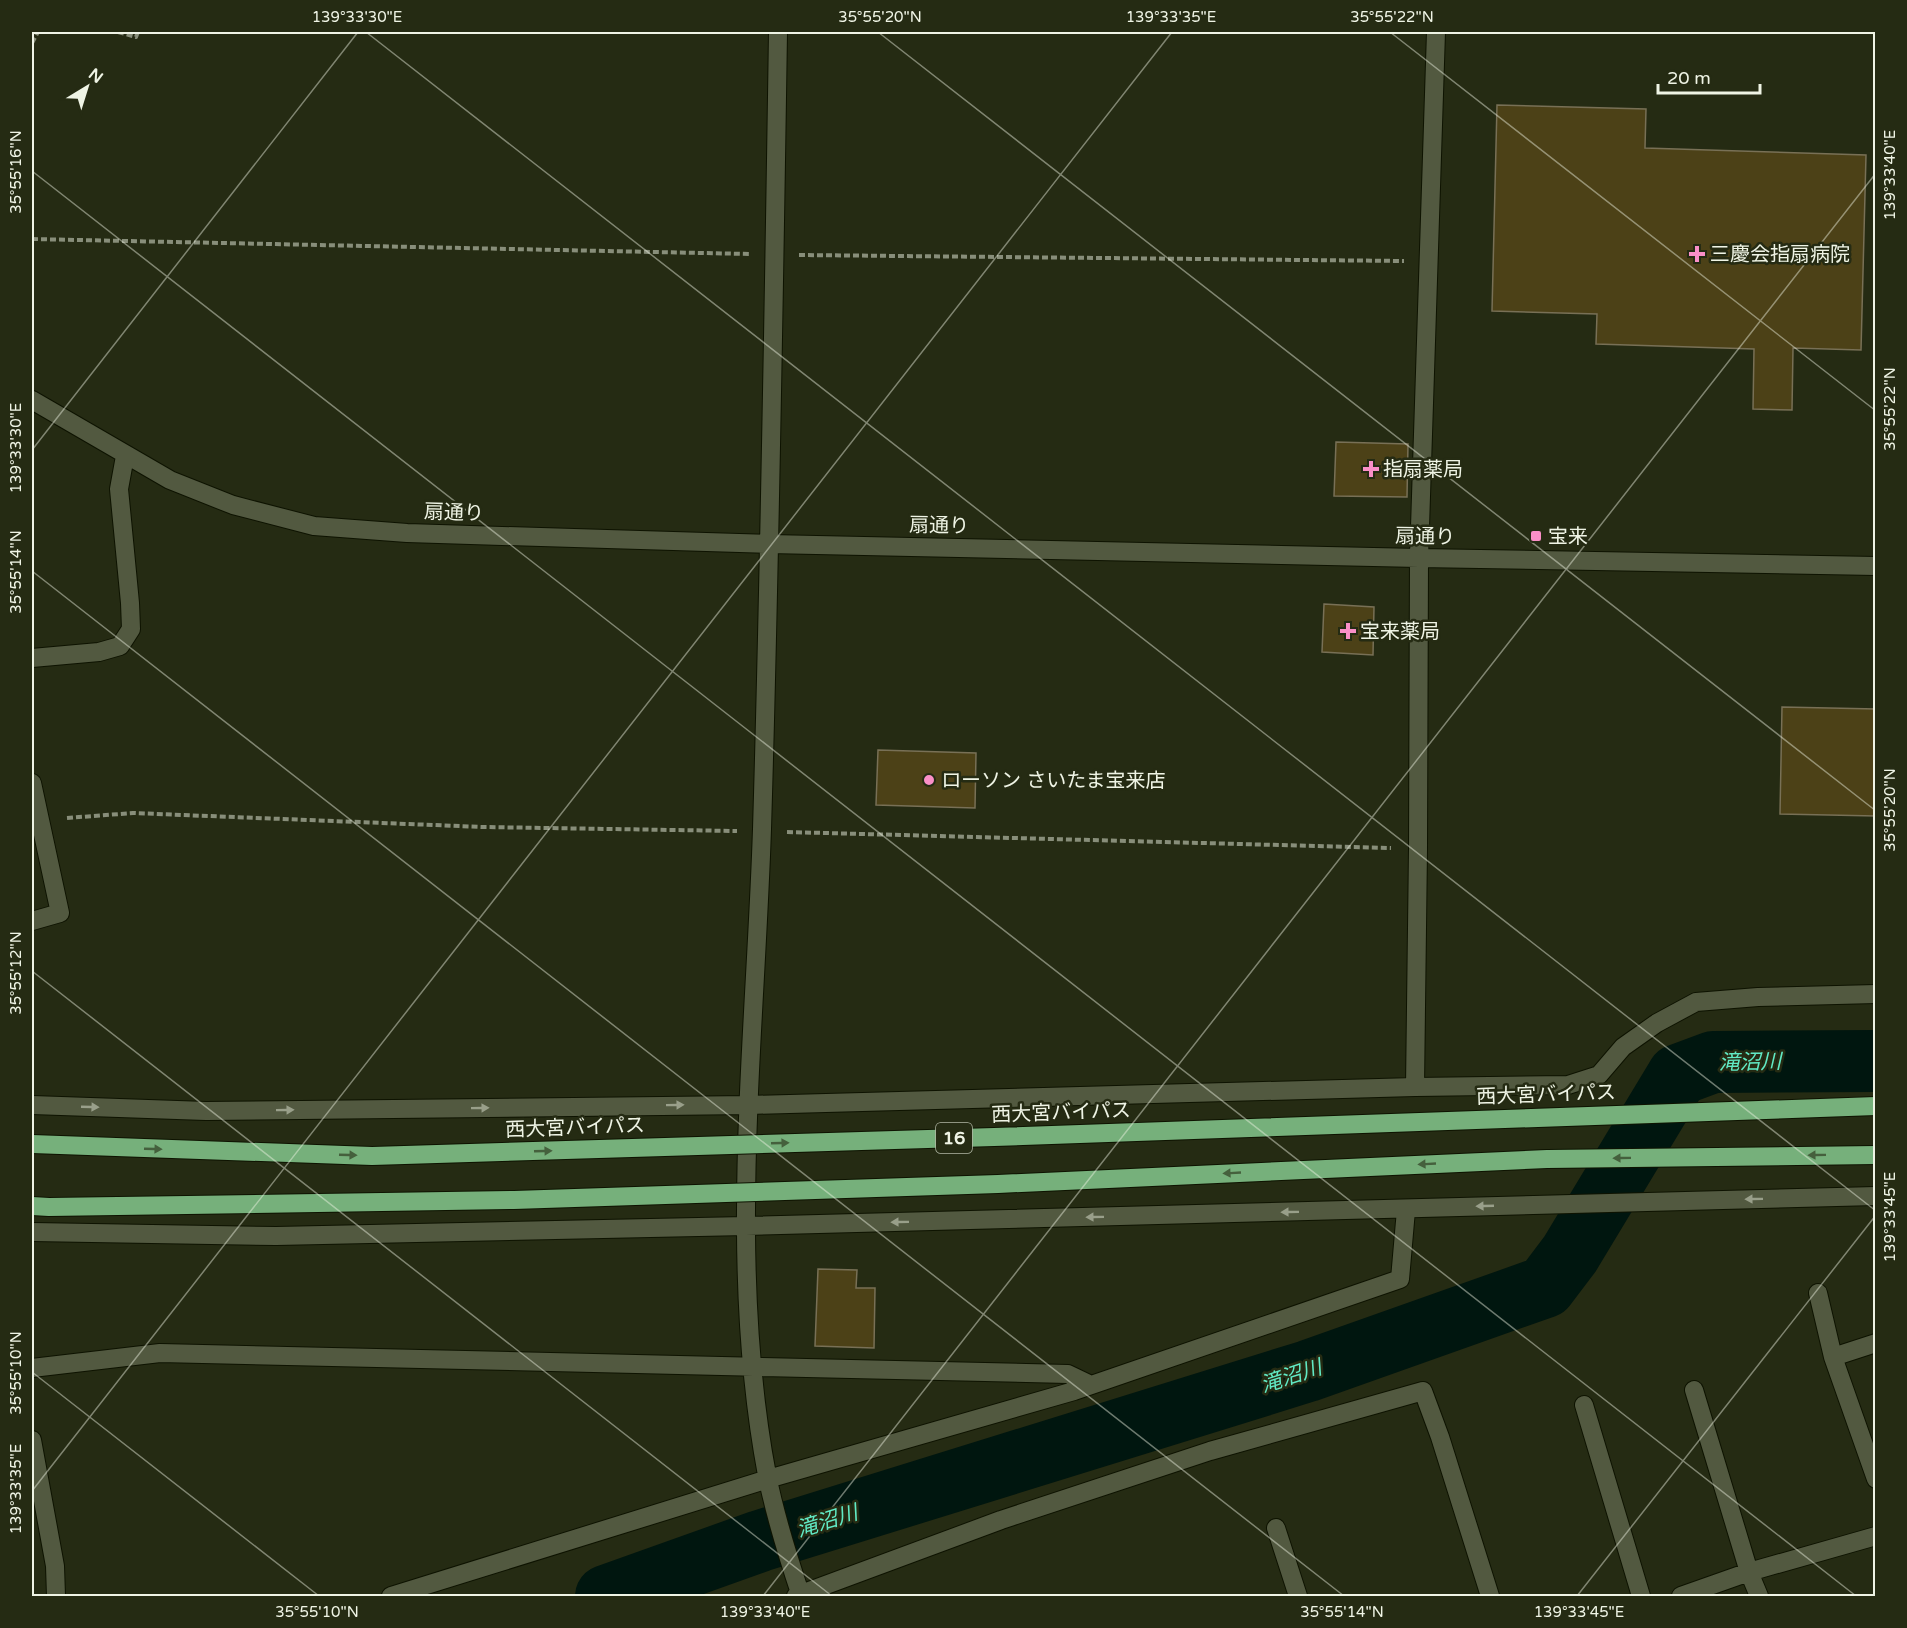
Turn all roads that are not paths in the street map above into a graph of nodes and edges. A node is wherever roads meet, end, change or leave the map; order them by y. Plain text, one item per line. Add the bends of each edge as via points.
1 (778, 32) edge
2 (1436, 32) edge
3 (32, 400) edge
4 (125, 456) junction
5 (769, 544) junction
6 (1419, 558) junction
7 (1875, 566) edge
8 (32, 658) edge
9 (32, 783) edge
10 (32, 921) edge
11 (1875, 994) edge
12 (1415, 1087) junction
13 (750, 1104) junction
14 (32, 1105) edge
15 (1875, 1106) edge
16 (32, 1144) edge
17 (1875, 1155) edge
18 (1875, 1196) edge
19 (32, 1206) edge
20 (1406, 1210) junction
21 (746, 1226) junction
22 (32, 1232) edge
23 (1818, 1293) dead end
24 (1875, 1342) edge
25 (1833, 1357) junction
26 (753, 1366) junction
27 (32, 1368) edge
28 (1091, 1385) junction
29 (1694, 1390) dead end
30 (1584, 1404) dead end
31 (32, 1440) edge
32 (768, 1479) junction
33 (1875, 1479) edge
34 (1276, 1528) dead end
35 (1875, 1536) edge
36 (1749, 1572) junction
37 (56, 1596) edge
38 (391, 1596) edge
39 (799, 1596) edge
40 (1298, 1596) edge
41 (1490, 1596) edge
42 (1641, 1596) edge
43 (1681, 1596) edge
44 (1759, 1596) edge

1 - 5 street
2 - 6 street
3 - 4 street, 扇通り
4 - 5 street, 扇通り via 170,480 233,505 314,526 407,533
4 - 8 street via 119,489 130,629 120,646 99,652
5 - 6 street, 扇通り
5 - 13 street
6 - 7 street, 扇通り
6 - 12 street
9 - 10 street via 60,913
11 - 12 street via 1696,1002 1623,1047 1599,1075 1568,1085
12 - 13 street
14 -> 13 street via 206,1111
13 - 21 street
16 -> 15 highway, 西大宮バイパス / 16, bridge via 372,1156
17 -> 19 highway, bridge via 1547,1159 526,1200
18 -> 20 street
20 -> 21 street
20 - 28 street via 1400,1279
21 - 22 street via 276,1236
21 - 26 street
23 - 25 street
24 - 25 street
25 - 33 street
26 - 27 street via 160,1353
26 - 28 street via 1068,1374
26 - 32 street
28 - 32 street
29 - 36 street
30 - 42 street
31 - 37 street via 55,1566
32 - 38 street
32 - 39 street
34 - 40 street
35 - 36 street
36 - 43 street
36 - 44 street
39 - 41 street via 1000,1520 1210,1451 1423,1391

